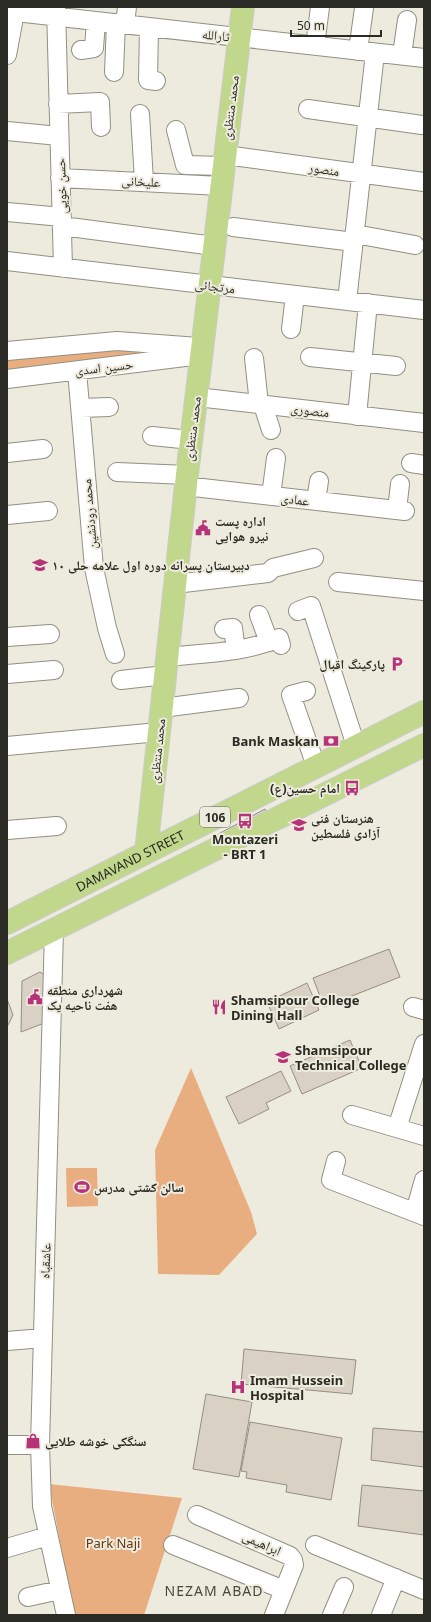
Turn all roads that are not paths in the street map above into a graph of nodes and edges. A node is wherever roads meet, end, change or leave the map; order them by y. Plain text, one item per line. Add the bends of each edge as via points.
1 (242, 7) edge
2 (320, 7) edge
3 (364, 8) dead end
4 (11, 12) edge
5 (55, 12) edge
6 (122, 18) edge
7 (407, 20) dead end
8 (96, 21) junction
9 (149, 27) junction
10 (239, 37) junction
11 (314, 46) junction
12 (81, 50) dead end
13 (367, 52) junction
14 (7, 55) edge
15 (402, 56) junction
16 (424, 58) edge
17 (114, 72) dead end
18 (156, 81) dead end
19 (58, 104) junction
20 (308, 109) dead end
21 (140, 114) dead end
22 (368, 118) junction
23 (422, 124) dead end
24 (101, 127) dead end
25 (176, 130) dead end
26 (8, 136) edge
27 (59, 136) junction
28 (223, 169) junction
29 (361, 174) junction
30 (60, 178) junction
31 (144, 181) junction
32 (424, 182) edge
33 (7, 212) edge
34 (62, 221) junction
35 (233, 227) dead end
36 (354, 238) junction
37 (415, 245) dead end
38 (214, 246) junction
39 (7, 261) edge
40 (63, 268) junction
41 (209, 285) junction
42 (295, 295) junction
43 (347, 301) junction
44 (368, 303) junction
45 (424, 310) edge
46 (291, 329) dead end
47 (7, 351) edge
48 (202, 351) junction
49 (310, 357) dead end
50 (254, 358) dead end
51 (362, 363) junction
52 (396, 366) dead end
53 (77, 371) junction
54 (7, 378) edge
55 (196, 397) junction
56 (261, 405) junction
57 (109, 407) dead end
58 (81, 408) junction
59 (357, 416) junction
60 (424, 424) edge
61 (271, 430) dead end
62 (152, 436) dead end
63 (191, 440) junction
64 (42, 449) dead end
65 (7, 453) edge
66 (276, 458) dead end
67 (117, 472) dead end
68 (186, 480) junction
69 (319, 481) dead end
70 (400, 484) dead end
71 (271, 496) junction
72 (316, 501) junction
73 (48, 511) dead end
74 (7, 515) edge
75 (314, 558) dead end
76 (338, 582) dead end
77 (175, 584) junction
78 (424, 591) edge
79 (305, 609) dead end
80 (259, 615) dead end
81 (224, 629) dead end
82 (50, 634) dead end
83 (7, 637) edge
84 (236, 650) junction
85 (115, 654) dead end
86 (166, 666) junction
87 (54, 670) dead end
88 (7, 674) edge
89 (121, 680) dead end
90 (306, 691) dead end
91 (239, 698) dead end
92 (162, 708) junction
93 (424, 712) edge
94 (159, 732) junction
95 (424, 745) edge
96 (7, 746) edge
97 (356, 746) junction
98 (316, 766) junction
99 (57, 826) dead end
100 (7, 830) edge
101 (146, 852) junction
102 (7, 922) edge
103 (54, 930) junction
104 (7, 953) edge
105 (424, 1044) edge
106 (352, 1116) dead end
107 (398, 1128) junction
108 (424, 1136) edge
109 (336, 1162) dead end
110 (424, 1180) edge
111 (419, 1214) edge
112 (43, 1338) junction
113 (7, 1341) edge
114 (7, 1445) edge
115 (40, 1445) junction
116 (198, 1515) dead end
117 (48, 1536) junction
118 (173, 1545) dead end
119 (315, 1545) dead end
120 (7, 1548) edge
121 (396, 1578) junction
122 (344, 1587) dead end
123 (60, 1590) junction
124 (284, 1590) junction
125 (424, 1590) edge
126 (28, 1597) dead end
127 (280, 1613) edge
128 (66, 1615) edge
129 (332, 1615) edge
130 (381, 1615) edge

1 - 10 main road, محمد منتظری
2 - 11 street
3 - 13 street
4 - 5 street, ثارالله
4 - 14 street
5 - 8 street, ثارالله
5 - 19 street, حسن خویی
6 - 8 street, ثارالله
6 - 9 street, ثارالله
6 - 17 street
7 - 15 street
8 - 12 street via 94,48
9 - 10 street, ثارالله
9 - 18 street via 148,80
10 - 11 street, ثارالله
10 - 28 main road, محمد منتظری
11 - 13 street, ثارالله
13 - 15 street, ثارالله
13 - 22 street
15 - 16 street, ثارالله
19 - 24 street via 100,102
19 - 27 street, حسن خویی
20 - 22 street
21 - 31 street
22 - 23 street
22 - 29 street
25 - 28 street via 185,166
26 - 27 street
27 - 30 street, حسن خویی
28 - 29 street, منصور
28 - 31 street, علیخانی
28 - 38 main road, محمد منتظری
29 - 32 street, منصور
29 - 36 street
30 - 31 street, علیخانی
30 - 34 street, حسن خویی
33 - 34 street
34 - 38 street
34 - 40 street, حسن خویی
35 - 36 street
36 - 37 street
36 - 43 street
38 - 41 main road, محمد منتظری
39 - 40 street, مرتجائی
40 - 41 street, مرتجائی
41 - 42 street, مرتجائی
41 - 48 main road, محمد منتظری
42 - 43 street, مرتجائی
42 - 46 street
43 - 44 street, مرتجائی
44 - 45 street, مرتجائی
44 - 51 street
47 - 48 street, حسین اسدی via 117,342
48 - 53 street, حسین اسدی
48 - 55 main road, محمد منتظری
49 - 51 street
50 - 56 street
51 - 52 street
51 - 59 street
53 - 54 street, حسین اسدی
53 - 58 street, محمد رودنشین
55 - 56 street, منصوری
55 - 63 main road, محمد منتظری
56 - 59 street, منصوری
56 - 61 street
57 - 58 street
58 - 85 street, محمد رودنشین via 94,568
59 - 60 street, منصوری
62 - 63 street
63 - 68 main road, محمد منتظری
64 - 65 street
66 - 71 street
67 - 68 street, عمادی
68 - 71 street, عمادی
68 - 77 main road, محمد منتظری
69 - 72 street
70 - 72 street, عمادی via 401,511
71 - 72 street, عمادی
73 - 74 street
75 - 77 street via 273,568 268,573
76 - 78 street
77 - 86 main road, محمد منتظری
79 - 97 street
80 - 84 street via 270,644
81 - 84 street via 233,628
82 - 83 street
84 - 86 street
86 - 89 street
86 - 92 main road, محمد منتظری
87 - 88 street
90 - 98 street via 291,695
91 - 92 street
92 - 94 main road, محمد منتظری
93 - 97 main road, DAMAVAND STREET / 106
94 - 96 street
94 - 101 main road, محمد منتظری
95 - 103 main road, 106
97 - 98 main road, DAMAVAND STREET / 106
98 - 101 main road, DAMAVAND STREET / 106
99 - 100 street
101 - 102 main road, DAMAVAND STREET / 106
103 - 104 main road, 106
103 - 112 street, عاشقباه
105 - 107 street
106 - 107 street
107 - 108 street
109 - 111 street via 331,1180
110 - 111 street
112 - 113 street
112 - 115 street, عاشقباه
114 - 115 street
115 - 117 street, عاشقباه via 41,1495
116 - 124 street, ابراهیمی via 290,1556 294,1565
117 - 120 street
117 - 123 street, عاشقباه
118 - 124 street
119 - 121 street
121 - 125 street
121 - 130 street
122 - 129 street
123 - 126 street
123 - 128 street, عاشقباه
124 - 127 street, ابراهیمی

